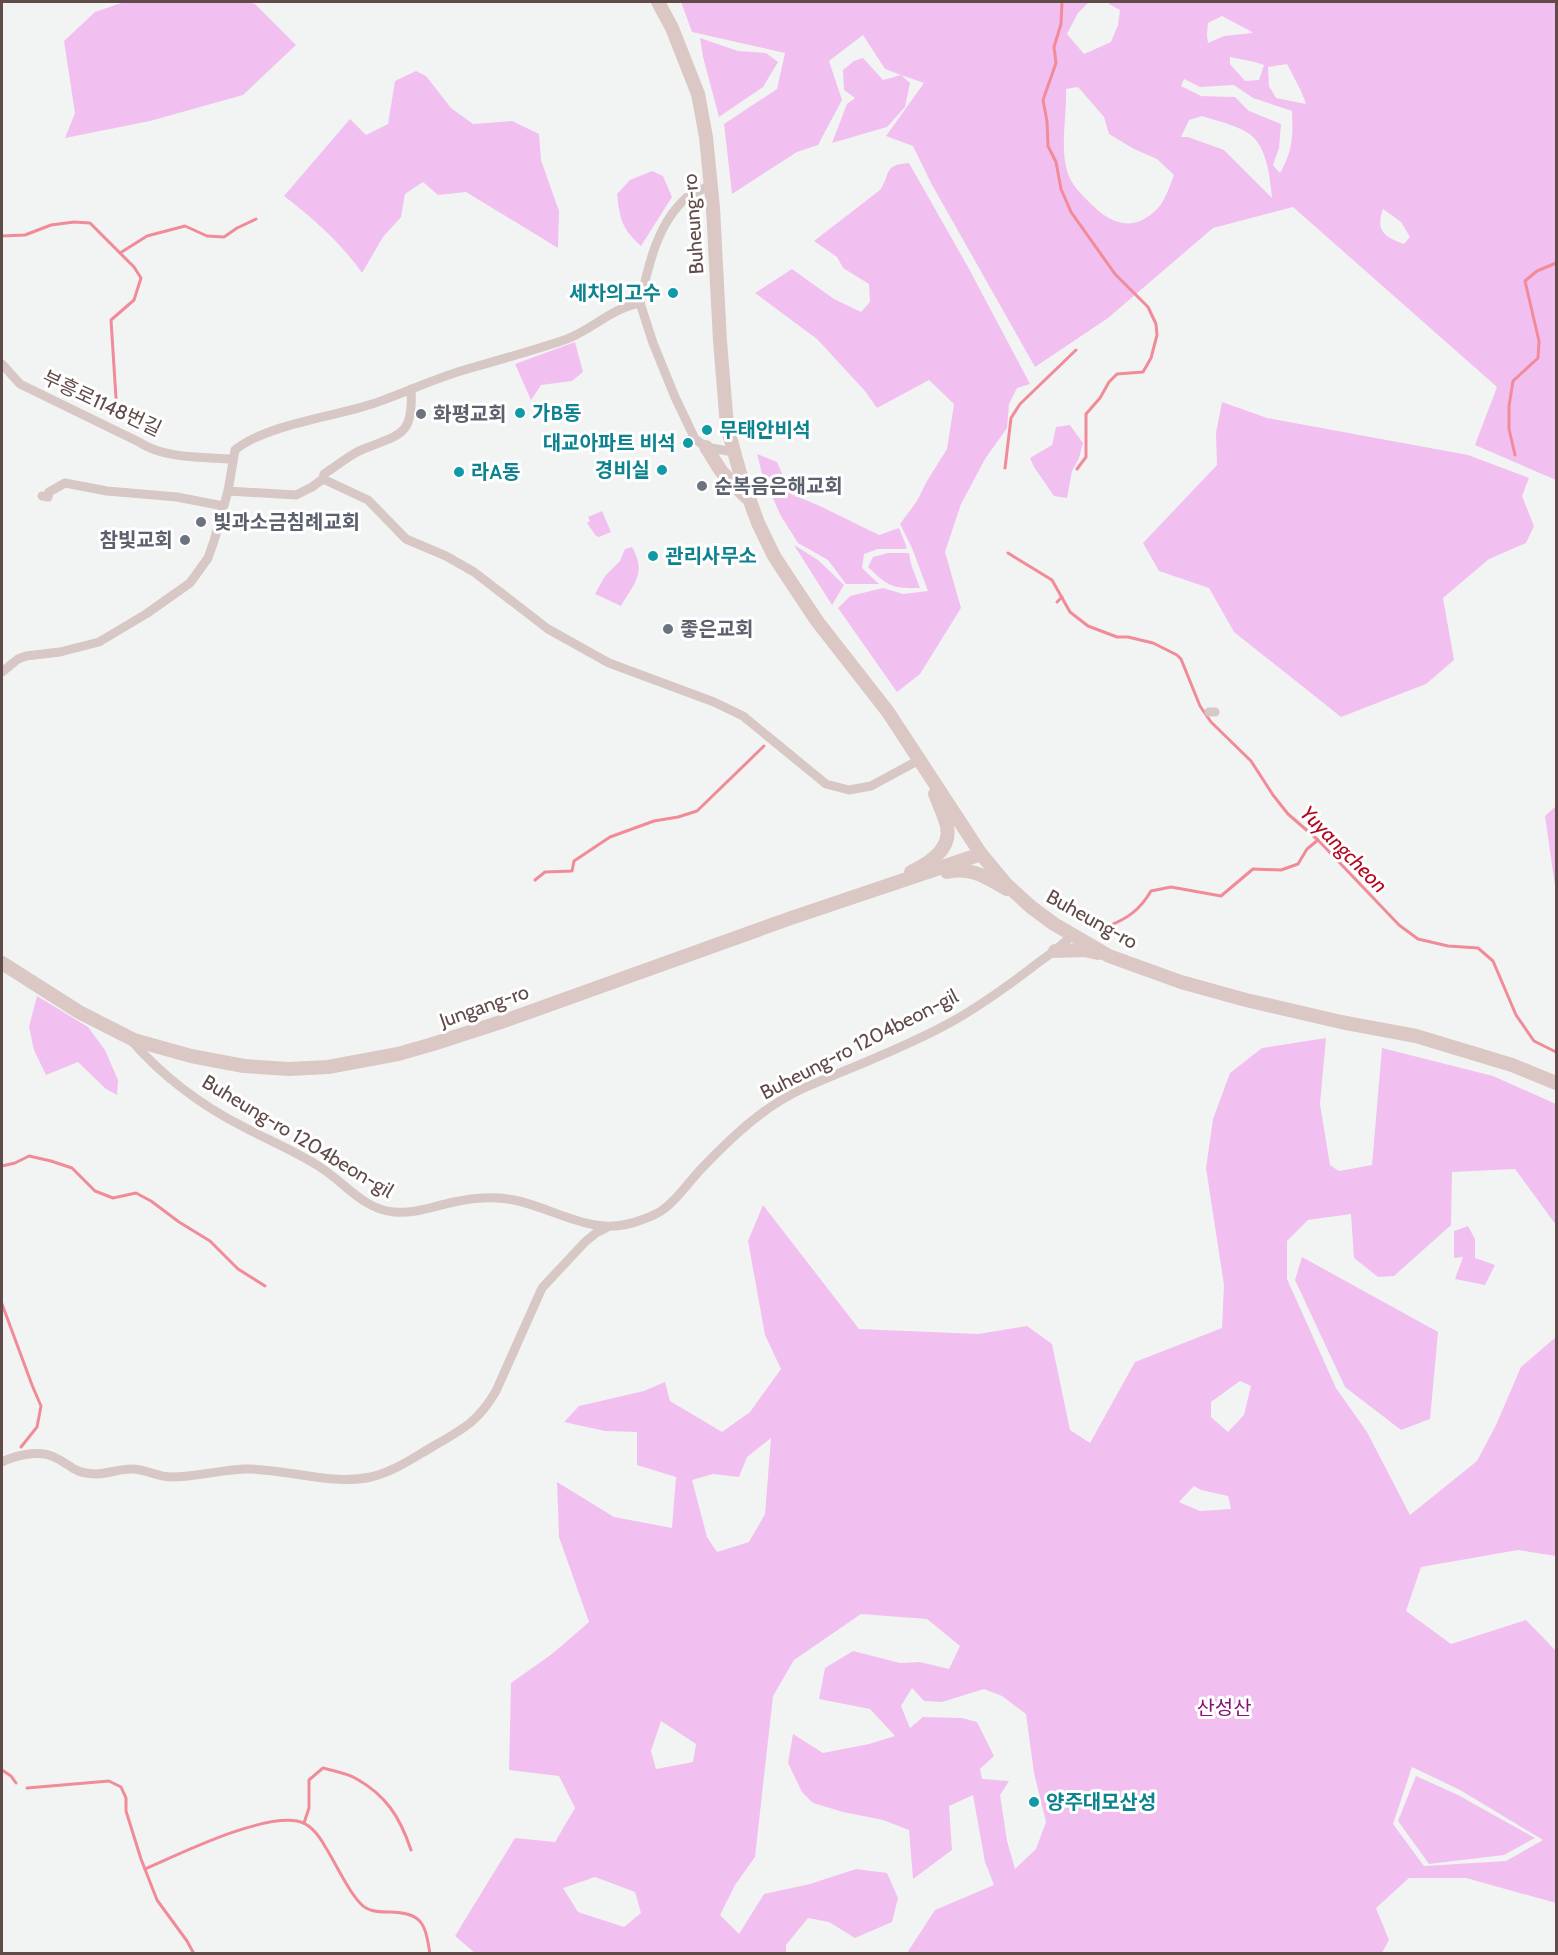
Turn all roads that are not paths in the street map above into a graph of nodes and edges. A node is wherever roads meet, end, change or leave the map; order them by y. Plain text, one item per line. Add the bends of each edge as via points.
1 (658, 2) edge
2 (711, 184) junction
3 (640, 303) junction
4 (2, 364) edge
5 (411, 389) junction
6 (706, 447) junction
7 (734, 452) junction
8 (232, 459) junction
9 (323, 479) junction
10 (228, 491) junction
11 (42, 496) dead end
12 (750, 501) junction
13 (223, 506) junction
14 (2, 672) edge
15 (919, 760) junction
16 (929, 775) junction
17 (981, 854) junction
18 (912, 878) junction
19 (864, 893) junction
20 (1020, 897) junction
21 (1071, 934) junction
22 (1055, 951) junction
23 (1109, 956) junction
24 (2, 963) edge
25 (128, 1037) junction
26 (1557, 1083) edge
27 (609, 1227) junction
28 (2, 1462) edge

1 - 2 main road, Buheung-ro via 698,94
2 - 3 street via 688,196 674,211 649,265
2 - 7 main road, Buheung-ro via 727,426
3 - 5 street via 615,310 581,333 534,351 472,367
3 - 6 street via 685,420 695,439
4 - 8 street, 부흥로1148번길 via 20,384 150,449
5 - 8 street via 373,404 260,435 235,450
5 - 9 street via 411,418 403,432 356,452 324,474
6 - 7 street
6 - 12 main road
7 - 12 main road, Buheung-ro
8 - 10 street
9 - 10 street via 296,495
9 - 15 street via 368,500 406,539 474,572 548,629 592,655 743,716 826,784 849,790 871,786
10 - 13 street
11 - 13 street via 48,497 65,483
12 - 15 main road, Buheung-ro via 774,556
13 - 14 street via 208,558 179,592 99,642 26,656
15 - 16 main road, Buheung-ro
16 - 17 main road, Buheung-ro
16 - 19 main road via 947,827 944,846 919,868
17 - 18 main road, Jungang-ro
17 - 20 main road, Buheung-ro
18 - 19 main road, Jungang-ro
18 - 20 main road via 953,870 975,871
19 - 25 main road, Jungang-ro via 507,1020 378,1059 311,1069 258,1067 190,1056
20 - 21 main road, Buheung-ro
21 - 22 street, Buheung-ro 1204beon-gil
21 - 23 main road, Buheung-ro
22 - 23 main road via 1084,950
22 - 27 street, Buheung-ro 1204beon-gil via 939,1028 768,1108 716,1153 662,1211
23 - 26 main road, Buheung-ro via 1202,988 1416,1036
24 - 25 main road, Jungang-ro via 79,1012
25 - 27 street, Buheung-ro 1204beon-gil via 152,1063 202,1102 319,1166 378,1209 405,1212 469,1199 505,1199 592,1226
27 - 28 street, Buheung-ro 1204beon-gil via 585,1242 542,1288 496,1390 475,1420 381,1474 337,1478 243,1469 168,1477 140,1469 96,1474 75,1471 54,1456 39,1454 13,1456

